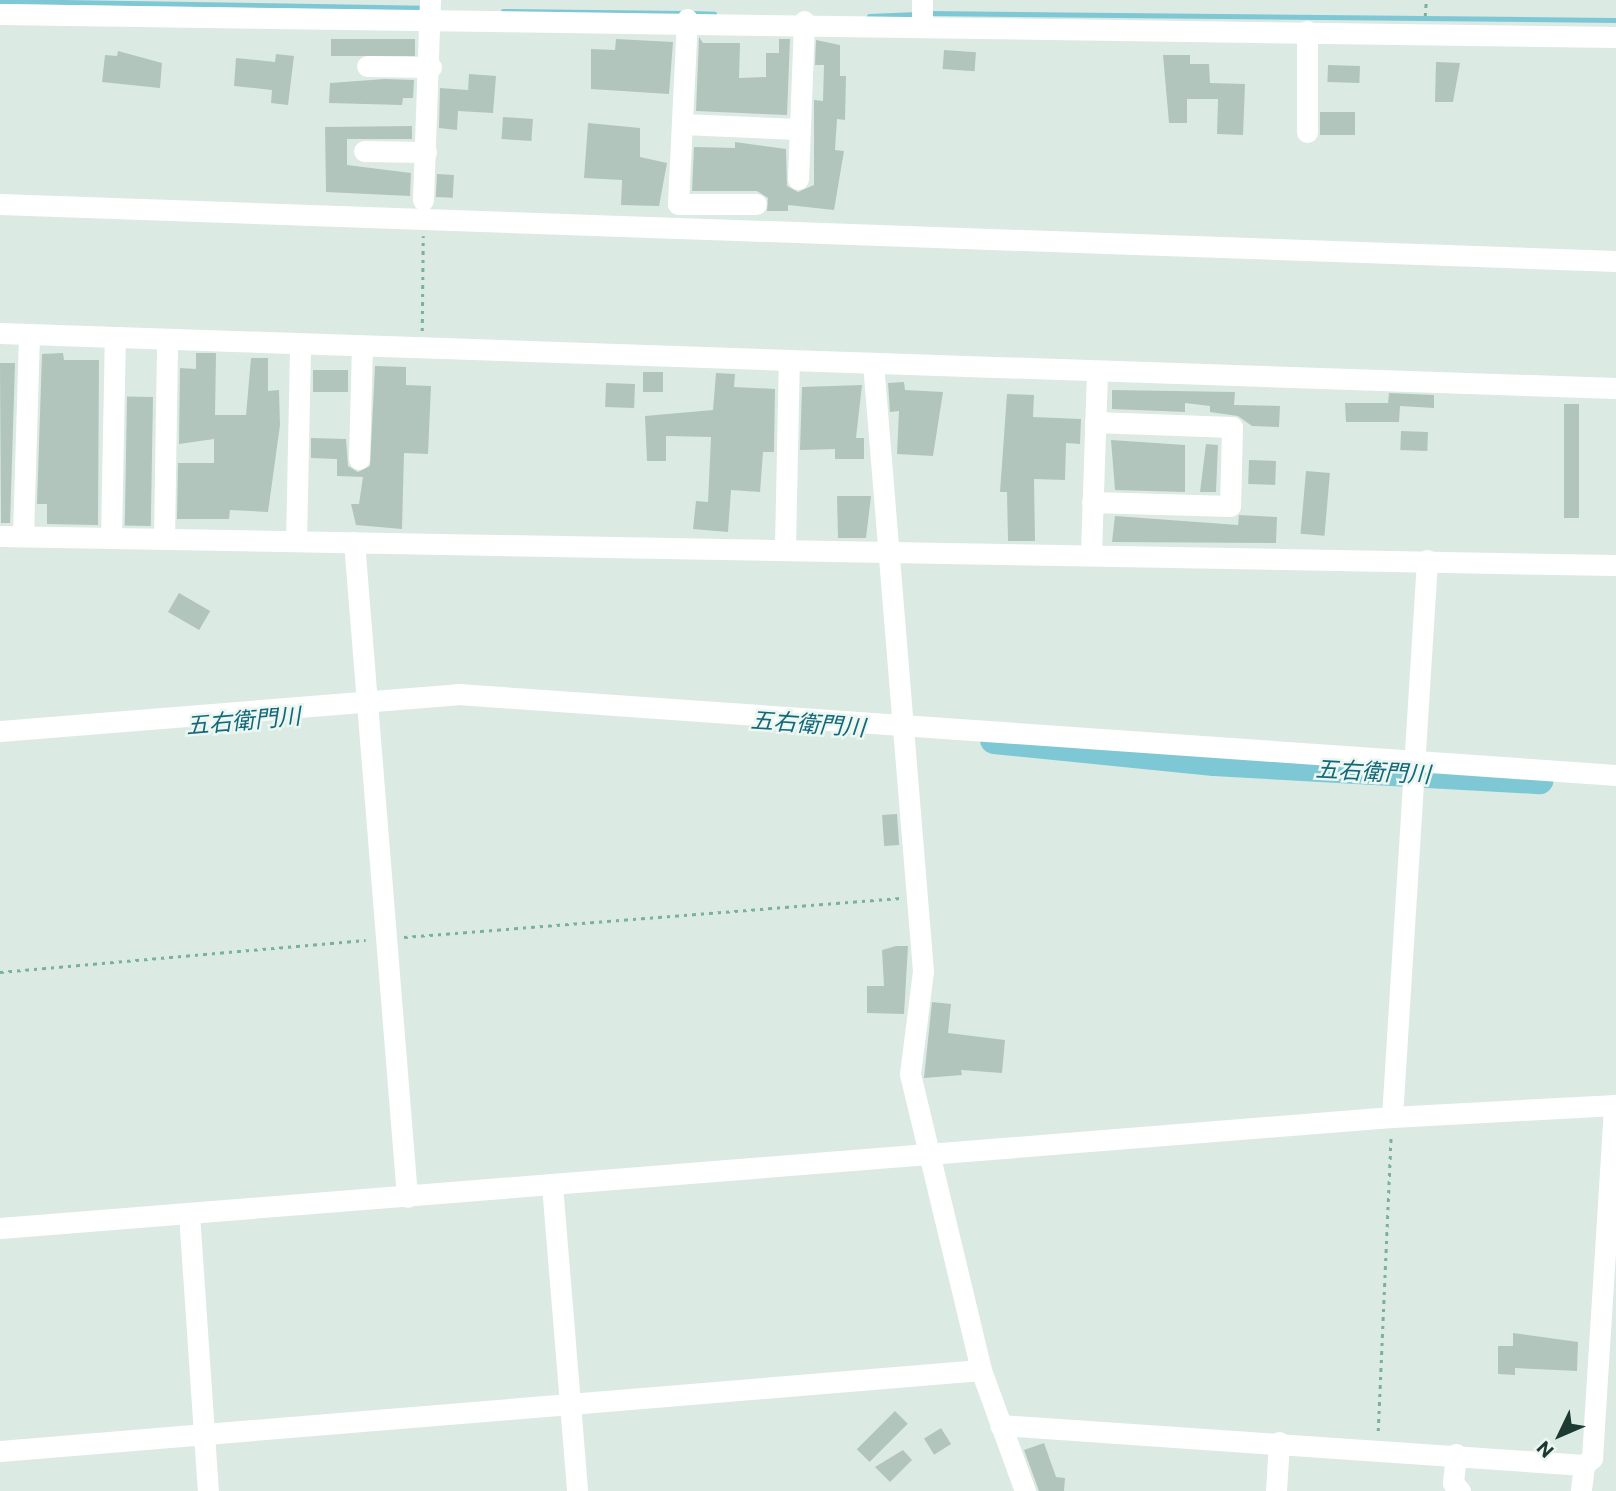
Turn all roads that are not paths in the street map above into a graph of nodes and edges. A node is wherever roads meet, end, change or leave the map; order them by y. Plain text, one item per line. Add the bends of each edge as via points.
1 (922, 0) edge
2 (432, 10) edge
3 (0, 14) edge
4 (687, 19) junction
5 (804, 21) junction
6 (922, 23) junction
7 (1307, 31) junction
8 (1616, 37) edge
9 (367, 66) dead end
10 (431, 66) junction
11 (682, 124) junction
12 (798, 129) junction
13 (1307, 132) dead end
14 (364, 151) dead end
15 (426, 152) junction
16 (798, 179) dead end
17 (0, 204) edge
18 (756, 204) dead end
19 (423, 209) junction
20 (1616, 261) edge
21 (0, 333) edge
22 (29, 334) junction
23 (116, 337) junction
24 (167, 339) junction
25 (300, 344) junction
26 (362, 346) junction
27 (789, 360) junction
28 (873, 363) junction
29 (1097, 371) junction
30 (1616, 388) edge
31 (1095, 422) junction
32 (359, 459) dead end
33 (1092, 502) junction
34 (0, 536) edge
35 (23, 536) junction
36 (111, 538) junction
37 (164, 539) junction
38 (296, 541) junction
39 (354, 542) junction
40 (785, 546) junction
41 (891, 550) junction
42 (1091, 554) junction
43 (1427, 560) junction
44 (1616, 565) edge
45 (367, 700) junction
46 (904, 723) junction
47 (0, 731) edge
48 (1416, 764) junction
49 (1616, 775) edge
50 (1615, 1105) edge
51 (1392, 1116) junction
52 (928, 1153) junction
53 (552, 1185) junction
54 (407, 1197) junction
55 (189, 1213) junction
56 (0, 1228) edge
57 (981, 1370) junction
58 (570, 1402) junction
59 (1000, 1425) junction
60 (204, 1433) junction
61 (1279, 1442) junction
62 (0, 1451) edge
63 (1456, 1454) junction
64 (1584, 1465) junction
65 (208, 1491) edge
66 (577, 1491) edge
67 (1025, 1491) edge
68 (1276, 1491) edge
69 (1460, 1491) edge
70 (1581, 1491) edge

1 - 6 street
2 - 3 street
2 - 4 street
2 - 10 street
4 - 5 street
4 - 11 street
5 - 6 street
5 - 12 street
6 - 7 street
7 - 8 street
7 - 13 street
9 - 10 street
10 - 15 street
11 - 12 street
11 - 18 street via 678,204
12 - 16 street
14 - 15 street
15 - 19 street
17 - 19 street
19 - 20 street
21 - 22 street
22 - 23 street
22 - 35 street
23 - 24 street
23 - 36 street
24 - 25 street
24 - 37 street
25 - 26 street
25 - 38 street
26 - 27 street
26 - 32 street
27 - 28 street
27 - 40 street
28 - 29 street
28 - 41 street
29 - 30 street
29 - 31 street
31 - 33 street
31 - 33 street via 1232,427 1230,506
33 - 42 street
34 - 35 street
35 - 36 street
36 - 37 street
37 - 38 street
38 - 39 street
39 - 40 street
39 - 45 street
40 - 41 street
41 - 42 street
41 - 46 street
42 - 43 street
43 - 44 street
43 - 48 street
45 - 46 street via 458,694
45 - 47 street
45 - 54 street
46 - 48 street
46 - 52 street via 922,991 910,1074
48 - 49 street
48 - 51 street
50 - 51 street
50 - 64 street via 1592,1458
51 - 52 street
52 - 53 street
52 - 57 street
53 - 54 street
53 - 58 street
54 - 55 street
55 - 56 street
55 - 60 street
57 - 58 street
57 - 59 street
58 - 60 street
58 - 66 street
59 - 61 street
59 - 67 street
60 - 62 street
60 - 65 street
61 - 63 street
61 - 68 street
63 - 64 street
63 - 69 street via 1453,1483
64 - 70 street

